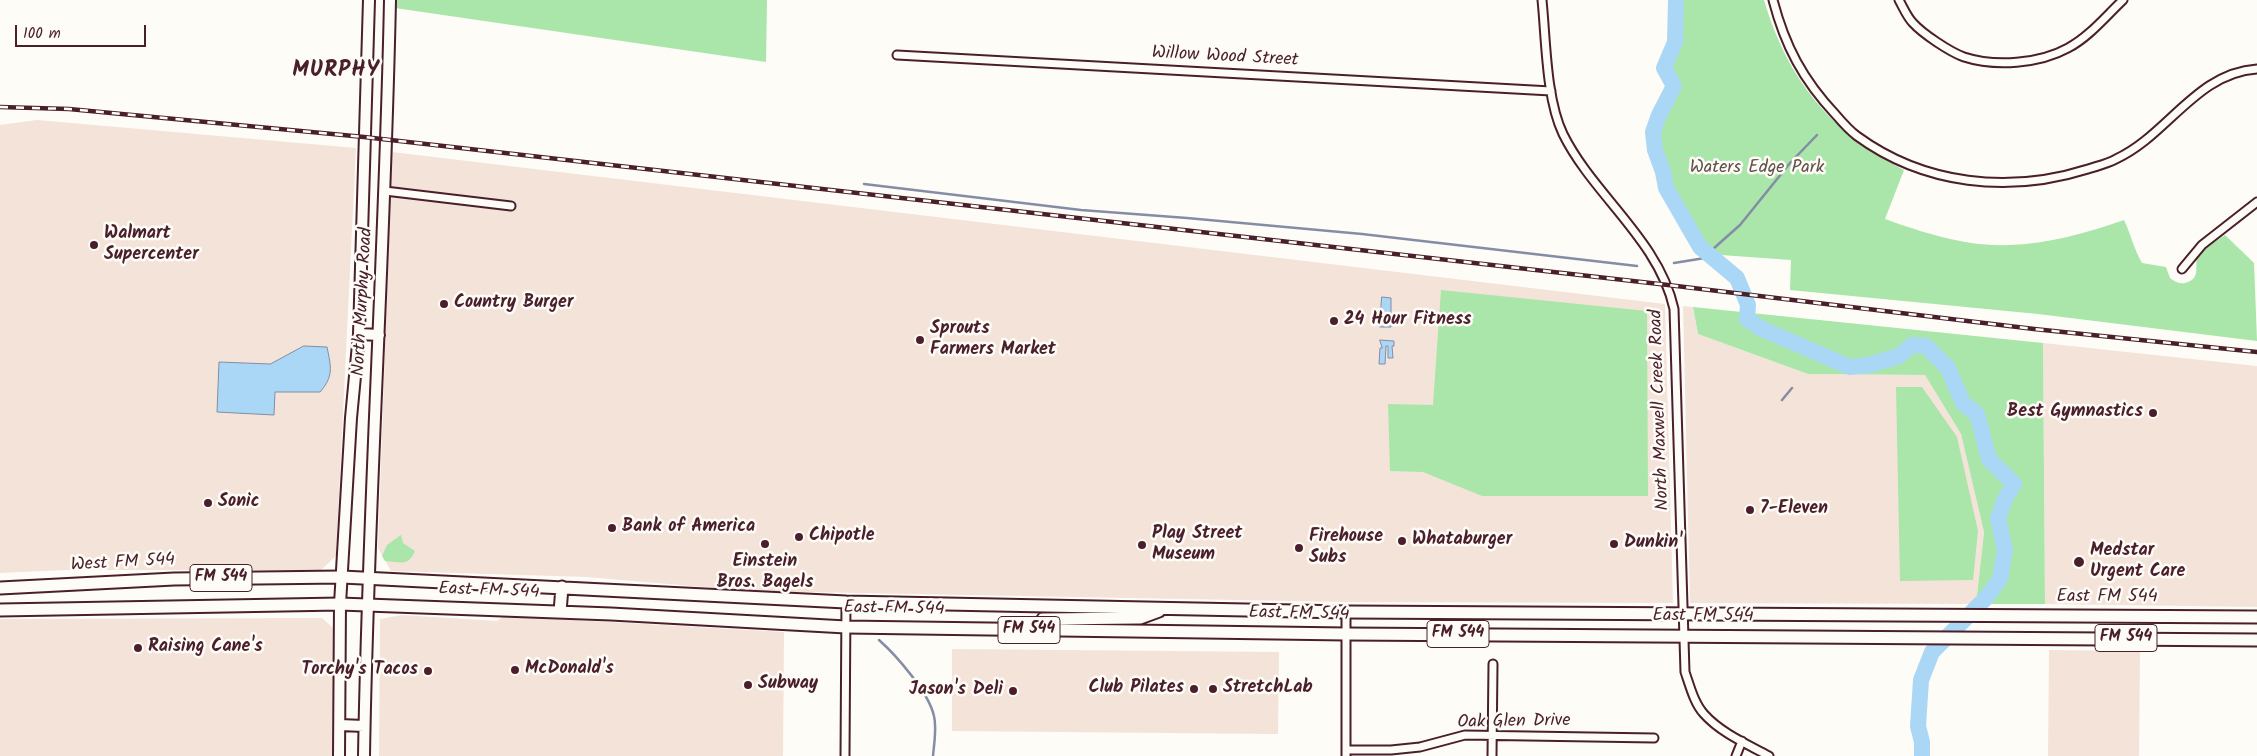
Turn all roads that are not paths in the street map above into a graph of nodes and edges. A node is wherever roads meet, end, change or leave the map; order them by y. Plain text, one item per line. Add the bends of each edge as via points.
1 (369, 0) edge
2 (390, 0) edge
3 (1542, 0) edge
4 (1773, 0) edge
5 (1899, 0) edge
6 (2123, 0) edge
7 (897, 55) dead end
8 (2257, 69) edge
9 (1551, 91) junction
10 (385, 191) junction
11 (2257, 202) edge
12 (511, 206) dead end
13 (2182, 269) dead end
14 (359, 334) junction
15 (379, 335) junction
16 (342, 577) junction
17 (368, 579) junction
18 (562, 587) junction
19 (0, 588) edge
20 (846, 602) junction
21 (340, 604) junction
22 (366, 606) junction
23 (1165, 608) junction
24 (0, 610) edge
25 (560, 612) junction
26 (1346, 612) junction
27 (1683, 615) junction
28 (2257, 617) edge
29 (846, 627) junction
30 (1042, 630) junction
31 (1346, 634) junction
32 (1683, 634) junction
33 (2257, 640) edge
34 (1493, 664) dead end
35 (340, 725) junction
36 (364, 726) junction
37 (1492, 735) junction
38 (1654, 738) dead end
39 (1742, 741) junction
40 (1346, 753) edge
41 (340, 756) edge
42 (364, 756) edge
43 (845, 756) edge
44 (1492, 756) edge
45 (1736, 756) edge
46 (1769, 756) edge

1 - 14 main road, North Murphy Road
2 - 10 main road, North Murphy Road
3 - 9 street, North Maxwell Creek Road
4 - 8 street via 1778,21 1798,66 1815,93 1855,135 1897,160 1928,172 1980,183 2028,183 2064,176 2116,159 2146,140 2210,84 2243,70
5 - 6 street via 1912,22 1935,40 1963,56 1995,63 2037,59 2068,48
7 - 9 street, Willow Wood Street
9 - 27 street, North Maxwell Creek Road via 1557,121 1569,145 1659,267 1671,296 1674,309
10 - 12 street
10 - 15 main road, North Murphy Road
11 - 13 street via 2202,245
14 - 15 main road
14 - 16 main road, North Murphy Road
15 - 17 main road, North Murphy Road
16 - 17 main road, West FM 544 / FM 544
16 - 19 main road, West FM 544 / FM 544 via 174,579
16 - 21 main road, North Murphy Road
17 - 18 main road, East FM 544 / FM 544
17 - 22 main road, North Murphy Road
18 - 20 main road, East FM 544 / FM 544
18 - 25 main road
19 - 24 main road
20 - 23 main road, East FM 544 / FM 544
20 - 29 street
21 - 22 main road, East FM 544 / FM 544
21 - 24 main road, FM 544
21 - 35 main road, North Murphy Road
22 - 25 main road, East FM 544 / FM 544
22 - 36 main road, North Murphy Road
23 - 26 main road, East FM 544 / FM 544
23 - 30 main road via 1140,618 1043,619
25 - 29 main road, East FM 544 / FM 544
26 - 27 main road, East FM 544 / FM 544
26 - 31 street
27 - 28 main road, East FM 544 / FM 544
27 - 32 street, North Maxwell Creek Road
29 - 30 main road, East FM 544 / FM 544
29 - 43 street
30 - 31 main road, East FM 544 / FM 544
31 - 32 main road, East FM 544 / FM 544
31 - 40 street
32 - 33 main road, East FM 544 / FM 544
32 - 39 street, North Maxwell Creek Road via 1685,672 1698,705 1715,724
34 - 37 street
35 - 36 main road
35 - 41 main road, North Murphy Road
36 - 42 main road, North Murphy Road
37 - 38 street, Oak Glen Drive
37 - 40 street, Oak Glen Drive via 1464,735 1420,747
37 - 44 street
39 - 45 street
39 - 46 street, North Maxwell Creek Road

